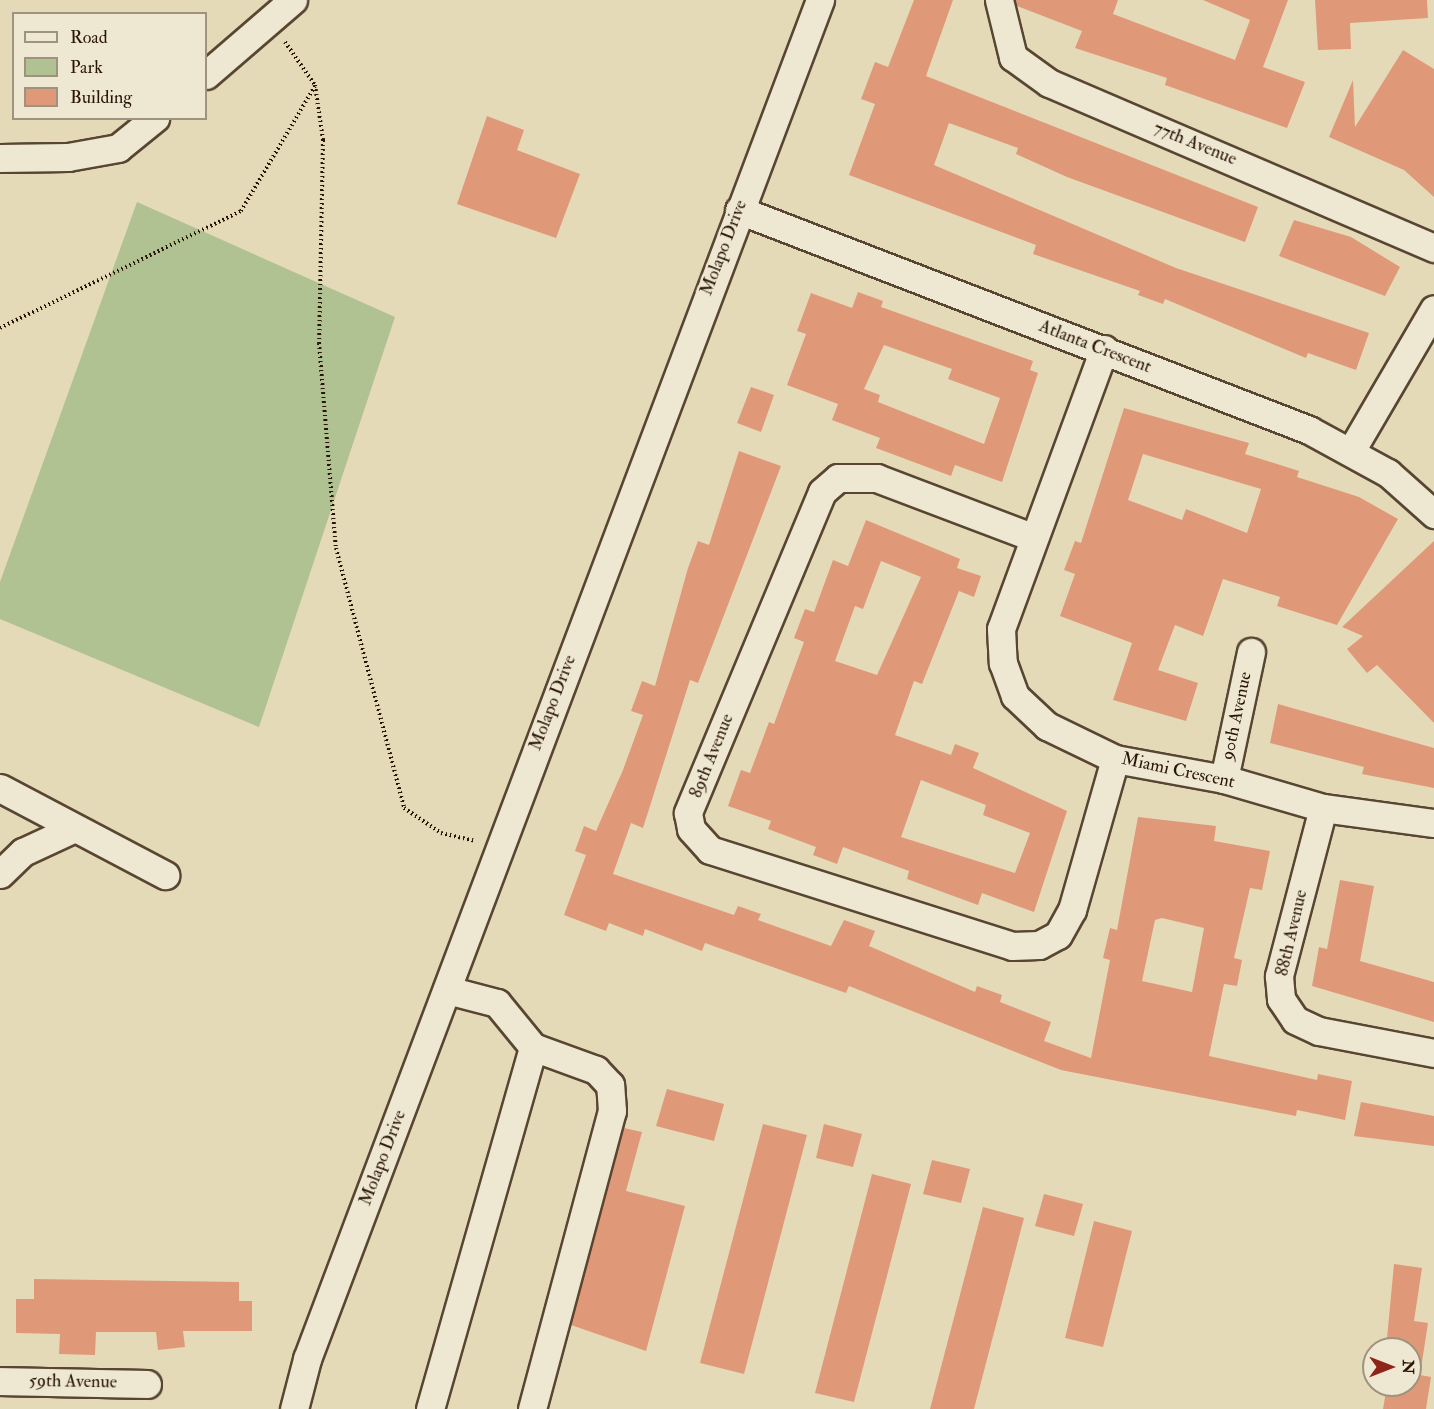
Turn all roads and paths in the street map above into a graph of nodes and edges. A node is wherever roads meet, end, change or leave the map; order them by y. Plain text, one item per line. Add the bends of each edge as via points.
1 (293, 0) edge
2 (820, 0) edge
3 (999, 0) edge
4 (270, 20) junction
5 (207, 74) edge
6 (315, 85) junction
7 (153, 120) edge
8 (0, 158) edge
9 (739, 210) junction
10 (1434, 248) edge
11 (1434, 309) edge
12 (0, 328) edge
13 (1104, 349) junction
14 (1352, 452) junction
15 (1434, 514) edge
16 (1032, 537) junction
17 (1251, 652) dead end
18 (1116, 759) junction
19 (1224, 779) junction
20 (0, 788) edge
21 (1323, 808) junction
22 (1434, 823) edge
23 (75, 828) junction
24 (499, 848) junction
25 (0, 874) edge
26 (165, 875) dead end
27 (447, 990) junction
28 (533, 1047) junction
29 (1434, 1053) edge
30 (0, 1381) edge
31 (147, 1384) dead end
32 (294, 1409) edge
33 (430, 1409) edge
34 (532, 1409) edge

1 - 4 street
2 - 9 street, Molapo Drive
3 - 10 street, 77th Avenue via 1013,57 1049,83
4 - 5 street
4 - 6 path
6 - 12 path via 241,211
6 - 24 path via 323,140 319,343 336,548 404,808 441,833
7 - 8 street via 118,148 68,157
9 - 13 street, Atlanta Crescent
9 - 24 street, Molapo Drive
11 - 14 street
13 - 14 street, Atlanta Crescent
13 - 16 street, Miami Crescent
14 - 15 street, Atlanta Crescent via 1388,473
16 - 18 street, Miami Crescent via 1000,628 1003,663 1016,696 1047,726
16 - 18 street, 89th Avenue via 877,478 838,478 822,492 688,813 691,829 710,850 1012,946 1039,945 1058,935 1072,910
17 - 19 street, 90th Avenue
18 - 19 street, Miami Crescent
19 - 21 street, Miami Crescent
20 - 23 street
21 - 22 street, Miami Crescent
21 - 29 street, 88th Avenue via 1279,976 1281,999 1295,1020 1319,1031
23 - 25 street via 23,852
23 - 26 street
24 - 27 street, Molapo Drive
27 - 28 street via 497,1003
27 - 32 street, Molapo Drive via 307,1359
28 - 33 street
28 - 34 street via 596,1070 610,1085 612,1111
30 - 31 street, 59th Avenue

